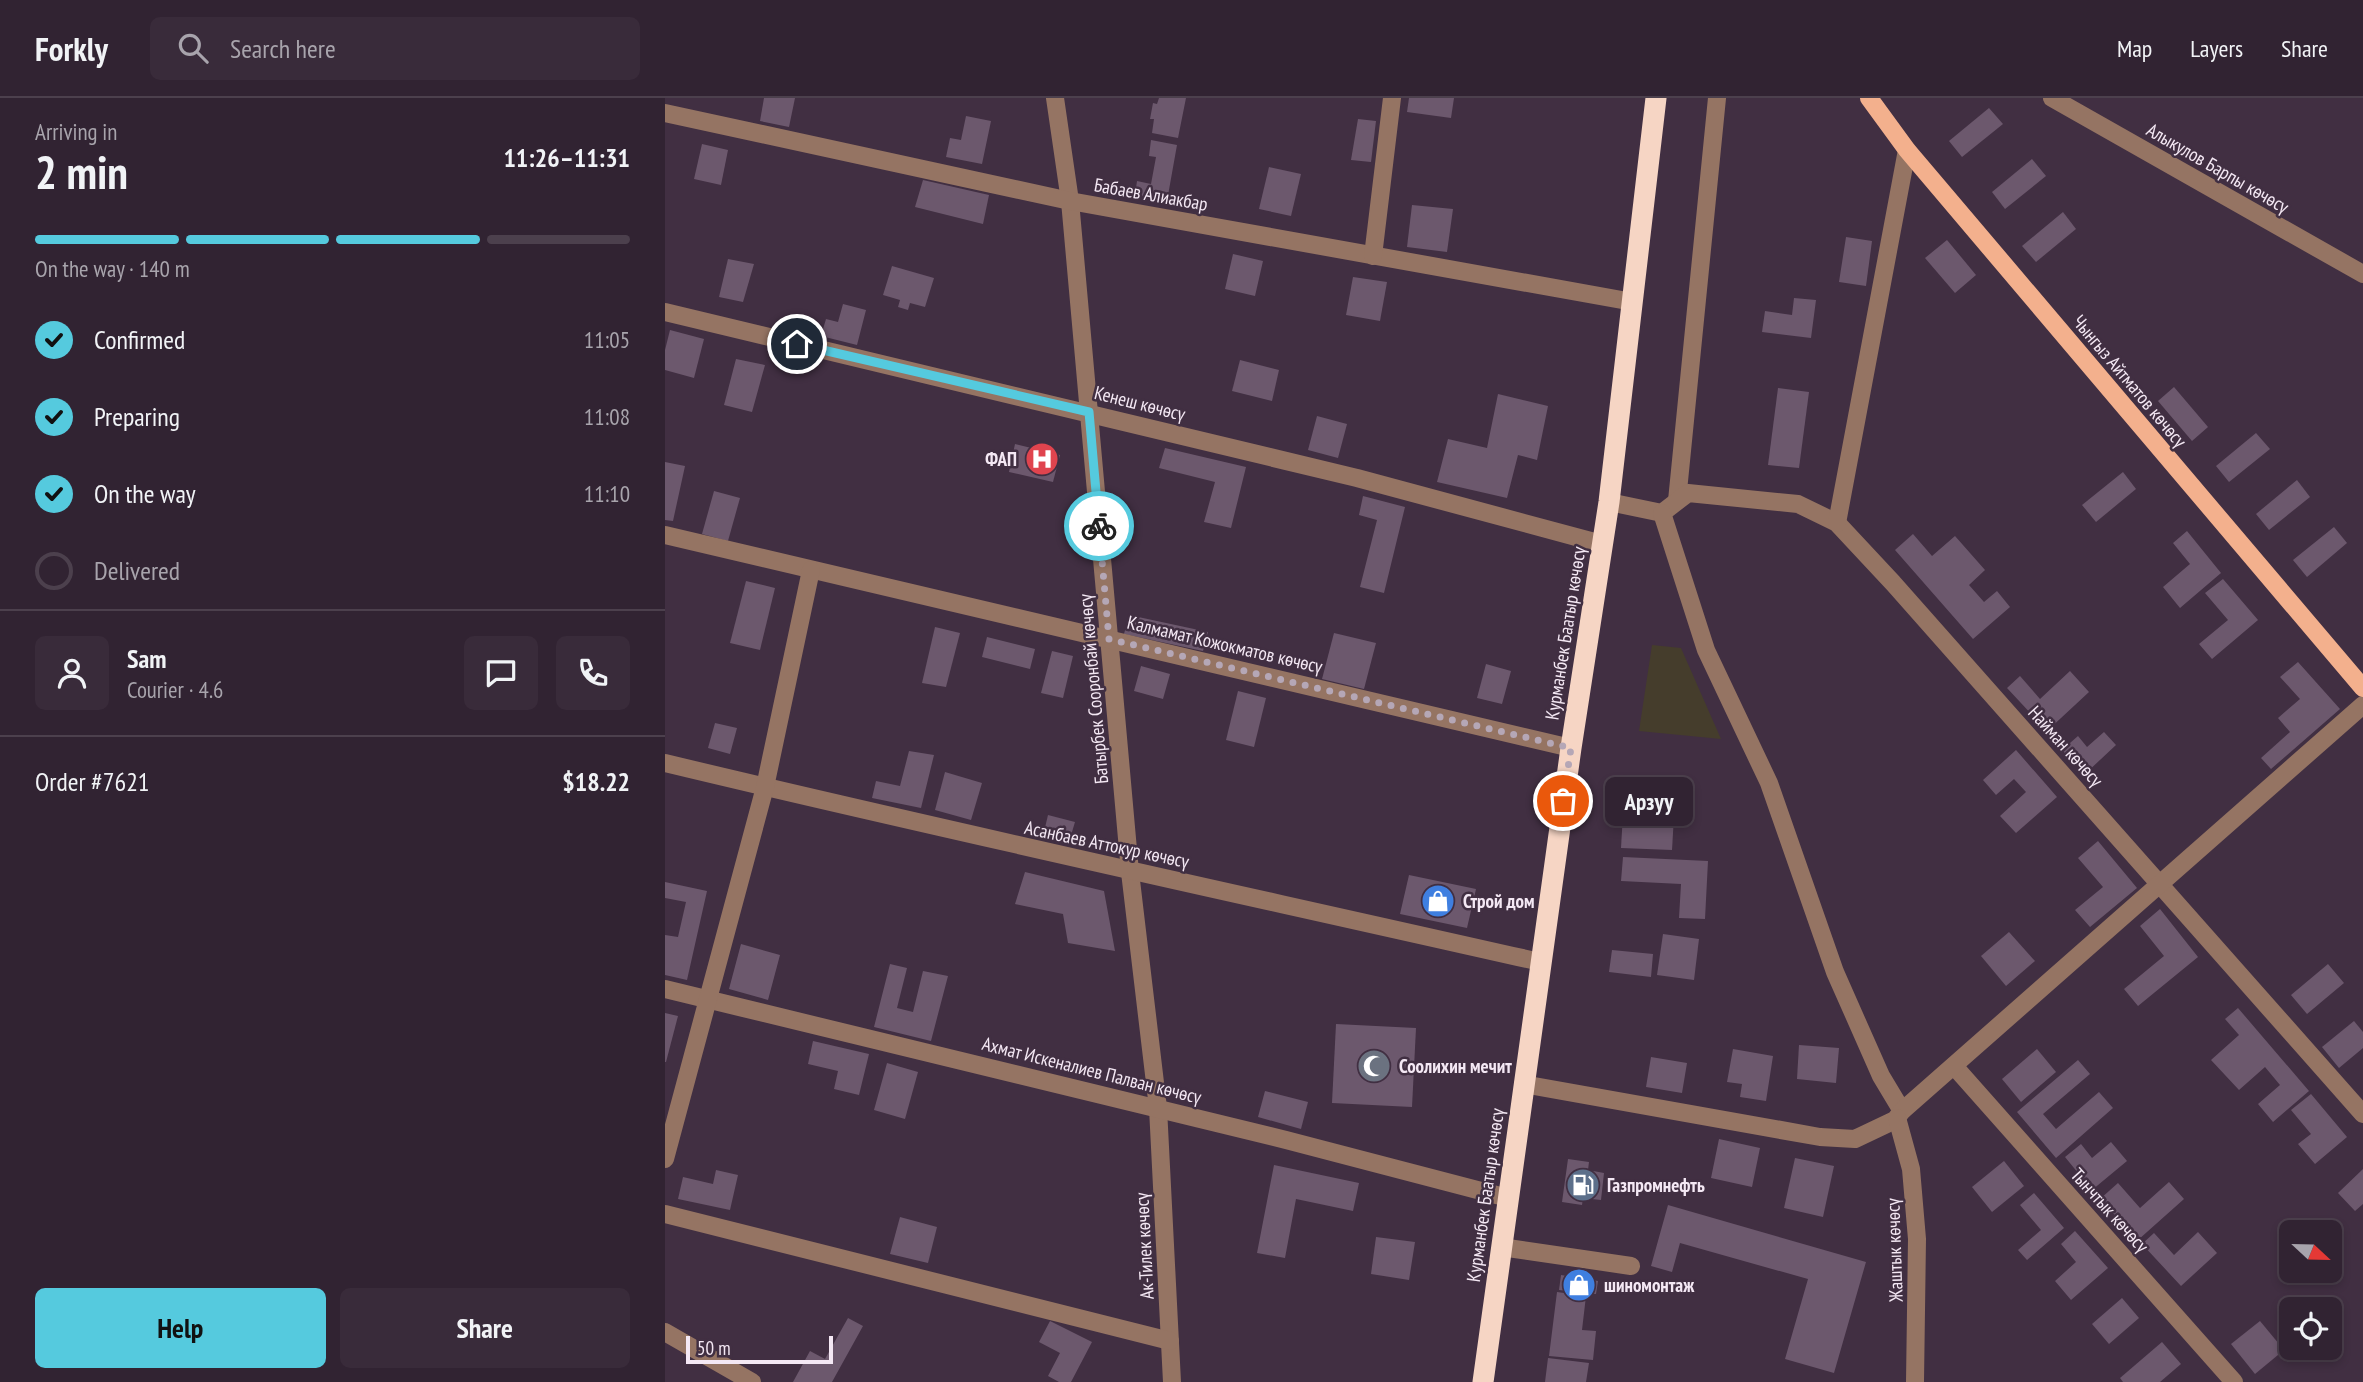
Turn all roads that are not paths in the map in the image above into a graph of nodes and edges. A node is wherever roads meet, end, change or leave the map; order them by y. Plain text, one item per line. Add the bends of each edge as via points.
1 (1055, 98) edge
2 (1392, 98) edge
3 (1656, 98) edge
4 (1717, 98) edge
5 (1869, 98) edge
6 (2052, 98) edge
7 (665, 113) edge
8 (1907, 150) junction
9 (1070, 201) junction
10 (1374, 256) junction
11 (2363, 274) edge
12 (1633, 302) junction
13 (665, 312) edge
14 (1089, 412) junction
15 (1682, 497) junction
16 (1609, 502) junction
17 (1662, 513) junction
18 (1837, 523) junction
19 (665, 536) edge
20 (1602, 544) junction
21 (811, 570) junction
22 (1109, 639) junction
23 (2363, 688) edge
24 (2363, 705) edge
25 (1571, 748) junction
26 (665, 763) edge
27 (765, 787) junction
28 (1131, 872) junction
29 (2159, 883) junction
30 (1540, 962) junction
31 (665, 989) edge
32 (708, 998) junction
33 (1954, 1066) junction
34 (1523, 1084) junction
35 (1158, 1108) junction
36 (2363, 1114) edge
37 (1899, 1115) junction
38 (665, 1159) edge
39 (1508, 1198) junction
40 (665, 1214) edge
41 (1501, 1247) junction
42 (1631, 1266) dead end
43 (665, 1332) edge
44 (1170, 1341) junction
45 (752, 1382) edge
46 (1172, 1382) edge
47 (1483, 1382) edge
48 (1915, 1382) edge
49 (2234, 1382) edge

1 - 9 street, Батырбек Сооронбай көчөсү
2 - 10 street
3 - 12 highway, Курманбек Баатыр көчөсү
4 - 15 street
5 - 8 main road, Чынгыз Айтматов көчөсү
6 - 11 street, Алыкулов Барпы көчөсү
7 - 9 street, Бабаев Алиакбар
8 - 18 street
8 - 23 main road, Чынгыз Айтматов көчөсү
9 - 10 street, Бабаев Алиакбар
9 - 14 street, Батырбек Сооронбай көчөсү
10 - 12 street, Бабаев Алиакбар
12 - 16 highway, Курманбек Баатыр көчөсү
13 - 14 street, Кенеш көчөсү
14 - 20 street, Кенеш көчөсү
14 - 22 street, Батырбек Сооронбай көчөсү
15 - 17 street
15 - 18 street, Найман көчөсү via 1798,503
16 - 17 street
16 - 20 highway, Курманбек Баатыр көчөсү
17 - 37 street, Жаштык көчөсү via 1706,650 1769,783 1835,972
18 - 29 street, Найман көчөсү
19 - 21 street, Калмамат Кожокматов көчөсү
20 - 25 highway, Курманбек Баатыр көчөсү
21 - 22 street, Калмамат Кожокматов көчөсү
21 - 27 street
22 - 25 street, Калмамат Кожокматов көчөсү
22 - 28 street, Батырбек Сооронбай көчөсү
24 - 29 street
25 - 30 highway, Курманбек Баатыр көчөсү
26 - 27 street, Асанбаев Аттокур көчөсү
27 - 28 street, Асанбаев Аттокур көчөсү
27 - 32 street
28 - 30 street, Асанбаев Аттокур көчөсү
28 - 35 street, Батырбек Сооронбай көчөсү
29 - 33 street
29 - 36 street, Найман көчөсү
30 - 34 highway, Курманбек Баатыр көчөсү
31 - 32 street, Ахмат Искеналиев Палван көчөсү
32 - 35 street, Ахмат Искеналиев Палван көчөсү
32 - 38 street
33 - 37 street
33 - 49 street, Тынчтык көчөсү
34 - 37 street via 1820,1138 1855,1139
34 - 39 highway, Курманбек Баатыр көчөсү
35 - 39 street, Ахмат Искеналиев Палван көчөсү
35 - 44 street, Ак-Тилек көчөсү
37 - 48 street, Жаштык көчөсү via 1911,1169 1917,1239
39 - 41 highway, Курманбек Баатыр көчөсү
40 - 44 street
41 - 42 street
41 - 47 highway, Курманбек Баатыр көчөсү
43 - 45 street
44 - 46 street, Ак-Тилек көчөсү

